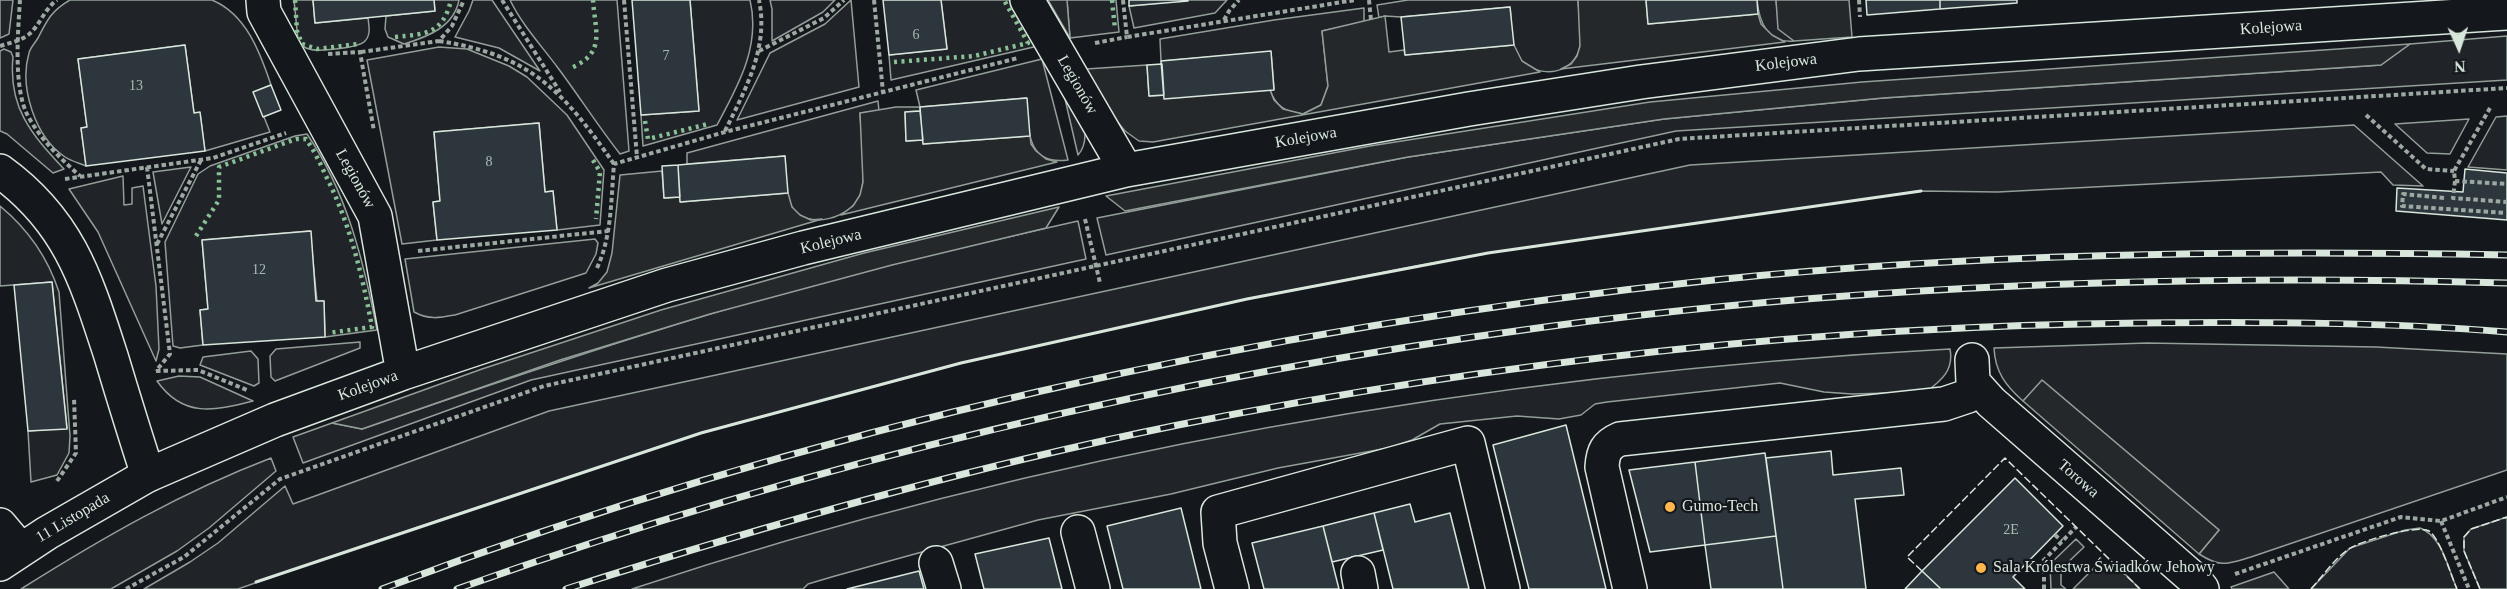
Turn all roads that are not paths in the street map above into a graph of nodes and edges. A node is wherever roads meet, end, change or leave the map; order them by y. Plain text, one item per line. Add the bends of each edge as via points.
1 (263, 0) edge
2 (1027, 0) edge
3 (2464, 8) edge
4 (2507, 13) edge
5 (1126, 170) junction
6 (0, 171) edge
7 (403, 373) junction
8 (148, 475) junction
9 (0, 525) edge
10 (1077, 532) dead end
11 (10, 557) edge
12 (2201, 588) edge
13 (1093, 589) edge
14 (1232, 589) edge
15 (1503, 589) edge
16 (1630, 589) edge

1 - 7 street, Legionów via 264,12 375,216
2 - 5 street, Legionów
3 - 4 street, Kolejowa
3 - 5 street, Kolejowa via 1859,54 1492,105
5 - 7 street, Kolejowa via 667,285
6 - 8 street via 42,208 67,241 85,276
7 - 8 street, Kolejowa via 275,420
8 - 11 street, 11 Listopada
9 - 11 street
10 - 13 street
12 - 16 street, Torowa via 1975,374 1968,396 1944,404 1620,439 1609,444 1602,467
14 - 15 street via 1220,543 1218,512 1468,443

